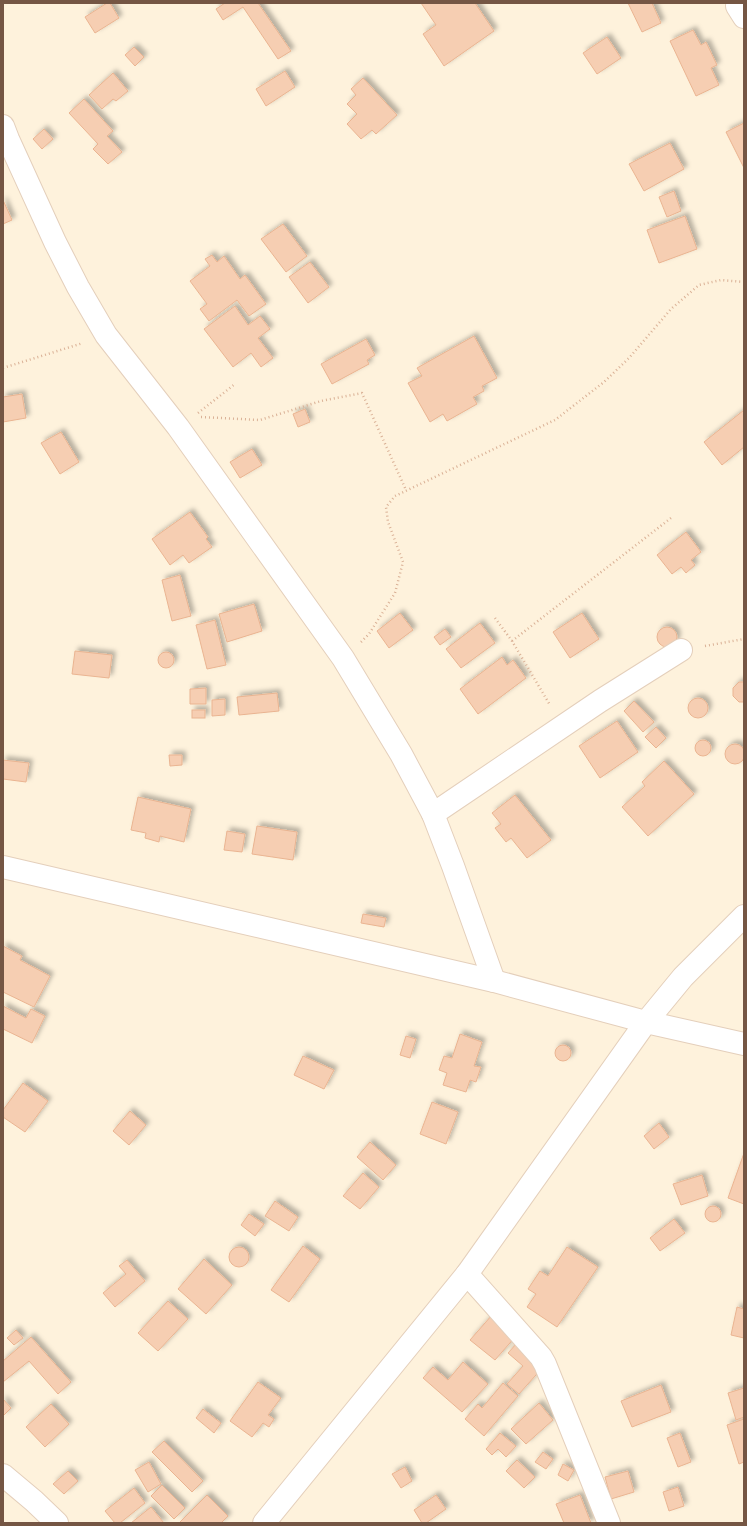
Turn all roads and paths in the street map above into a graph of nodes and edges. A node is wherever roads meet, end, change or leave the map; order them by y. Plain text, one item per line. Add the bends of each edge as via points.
1 (3, 126) edge
2 (744, 282) edge
3 (106, 335) junction
4 (3, 368) edge
5 (235, 384) dead end
6 (185, 422) junction
7 (406, 490) junction
8 (671, 518) dead end
9 (495, 618) dead end
10 (744, 639) edge
11 (512, 641) junction
12 (681, 650) joint
13 (343, 658) junction
14 (562, 726) junction
15 (433, 814) junction
16 (3, 868) edge
17 (744, 916) edge
18 (494, 981) junction
19 (646, 1022) junction
20 (744, 1044) edge
21 (467, 1274) junction
22 (3, 1475) edge
23 (57, 1523) edge
24 (264, 1523) edge
25 (609, 1523) edge

1 - 3 street via 55,242
2 - 7 path via 721,280 699,285 671,309 629,358 604,382 555,420
3 - 4 path
3 - 6 street
5 - 6 path
6 - 7 path via 260,420 321,401 362,393
6 - 13 street
7 - 13 path via 395,496 386,507 388,522 403,562 395,593 369,634
8 - 11 path
9 - 11 path
10 - 12 path
11 - 14 path
12 - 14 street
13 - 15 street via 401,754
14 - 15 street
15 - 18 street
16 - 18 street
17 - 19 street via 683,977
18 - 19 street
19 - 20 street
19 - 21 street
21 - 24 street
21 - 25 street via 545,1364
22 - 23 street

